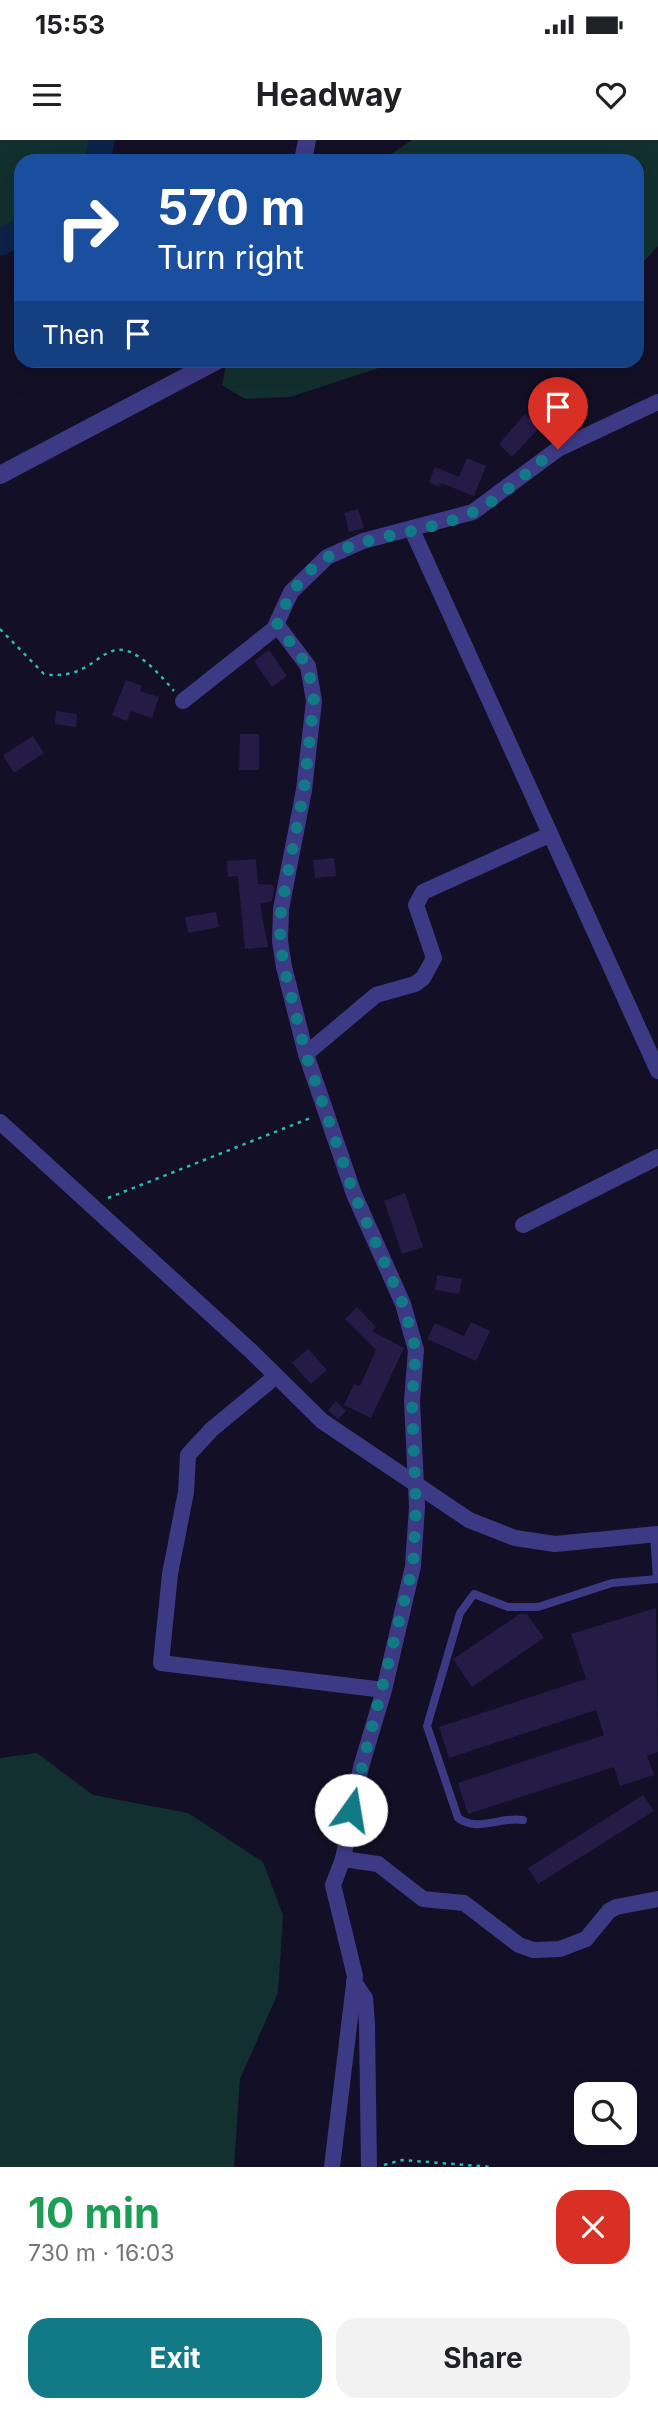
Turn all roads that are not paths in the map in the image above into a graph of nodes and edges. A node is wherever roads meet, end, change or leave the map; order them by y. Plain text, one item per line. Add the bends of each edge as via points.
1 (203, 368) edge
2 (658, 402) edge
3 (0, 475) edge
4 (412, 530) junction
5 (277, 625) junction
6 (183, 701) road end
7 (549, 835) junction
8 (306, 1055) junction
9 (658, 1071) edge
10 (0, 1122) edge
11 (658, 1157) edge
12 (523, 1225) dead end
13 (275, 1377) junction
14 (415, 1486) junction
15 (656, 1534) edge
16 (658, 1578) edge
17 (384, 1690) junction
18 (523, 1820) dead end
19 (343, 1860) junction
20 (658, 1899) edge
21 (354, 1982) junction
22 (332, 2167) edge
23 (369, 2167) edge

1 - 3 street
2 - 4 street via 558,449 473,512
4 - 5 street via 363,541 327,557 291,592
4 - 7 street
5 - 6 street
5 - 8 street via 308,666 314,701 304,790 280,918 284,967
7 - 8 street via 423,892 417,912 434,958 427,973 415,984 376,995
7 - 9 street
8 - 14 street via 362,1214 403,1304 416,1350
10 - 13 street
11 - 12 street
13 - 14 street via 339,1435
13 - 17 street via 188,1455 161,1663
14 - 15 street via 469,1520 515,1538 555,1544
14 - 17 street via 413,1566
15 - 16 lane
16 - 18 lane via 612,1583 538,1607 508,1607 474,1594 460,1613 428,1726 431,1740 458,1818 468,1825
17 - 19 street via 361,1767
19 - 20 street via 379,1864 423,1899 464,1903 519,1945 533,1950 560,1949 586,1939 609,1911
19 - 21 street via 333,1885
21 - 22 street
21 - 23 street via 365,1998 368,2025

